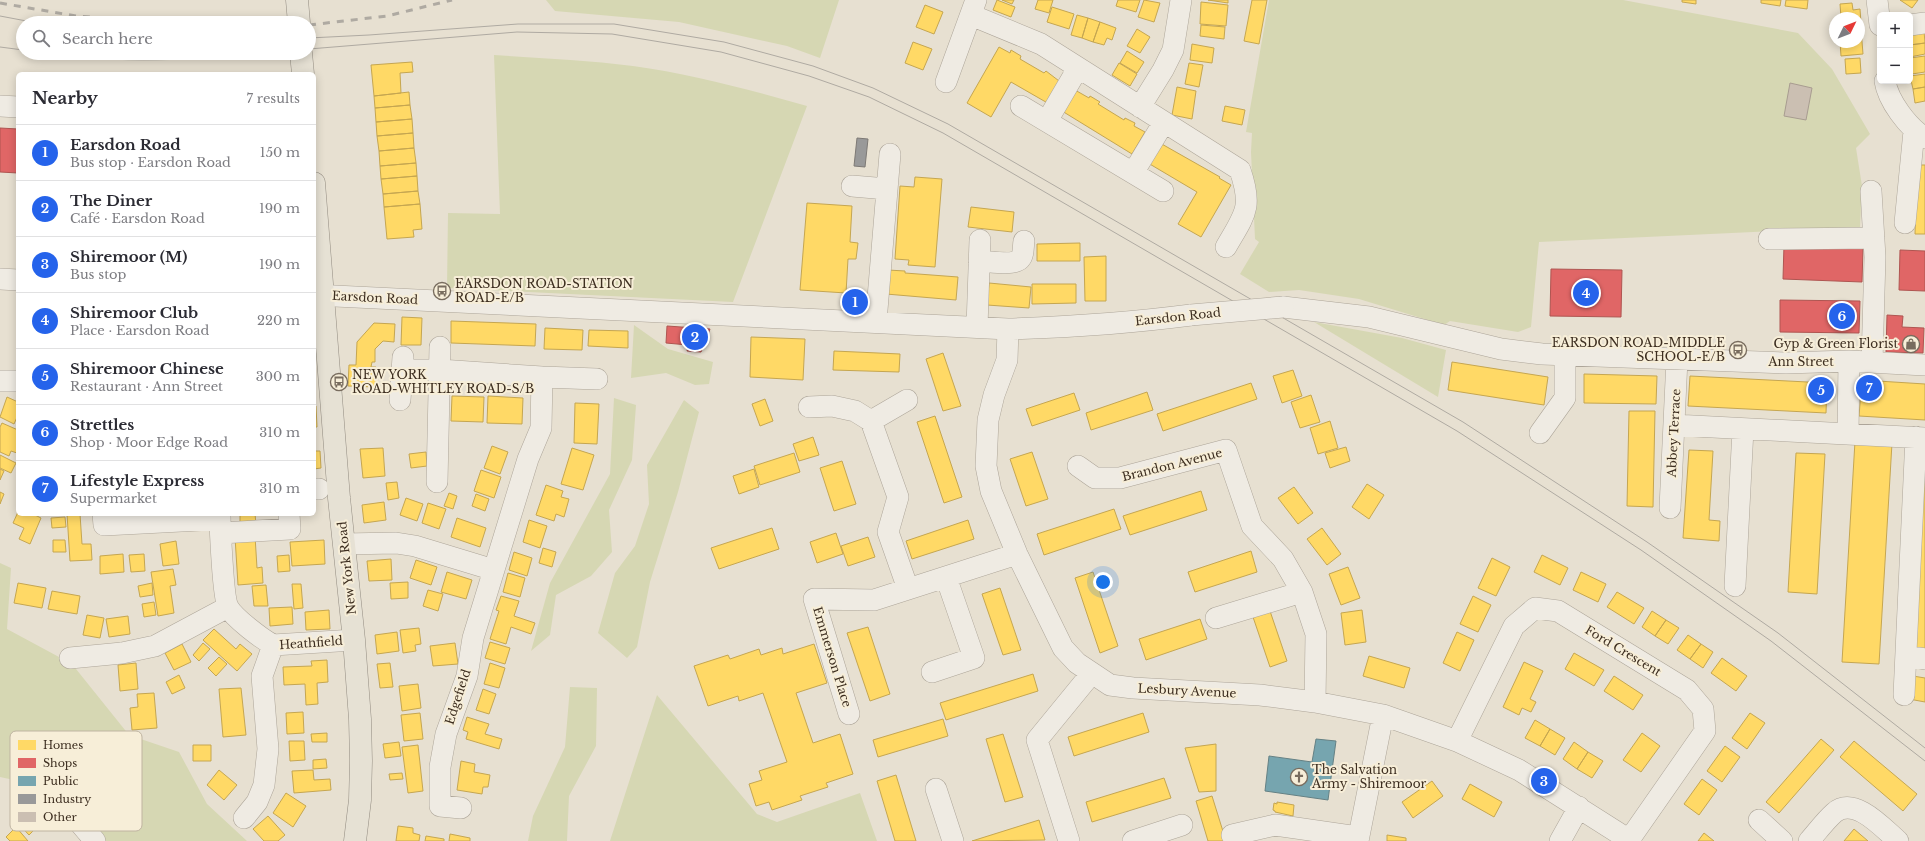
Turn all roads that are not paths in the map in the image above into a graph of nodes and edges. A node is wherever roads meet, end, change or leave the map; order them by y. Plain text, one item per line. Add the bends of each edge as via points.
1 (1181, 0) edge
2 (1877, 0) edge
3 (973, 7) edge
4 (1878, 12) edge
5 (1925, 23) edge
6 (1913, 24) edge
7 (1078, 68) junction
8 (946, 82) dead end
9 (1886, 84) edge
10 (0, 106) edge
11 (1021, 106) dead end
12 (16, 107) edge
13 (1140, 107) junction
14 (1046, 121) junction
15 (1164, 122) junction
16 (1920, 134) edge
17 (890, 154) dead end
18 (1133, 173) junction
19 (852, 186) dead end
20 (886, 189) junction
21 (1163, 191) dead end
22 (1871, 191) dead end
23 (1905, 223) dead end
24 (316, 228) edge
25 (1769, 239) dead end
26 (980, 240) dead end
27 (1024, 241) dead end
28 (1226, 247) dead end
29 (1874, 248) junction
30 (979, 261) junction
31 (0, 279) edge
32 (16, 280) edge
33 (319, 295) edge
34 (876, 322) junction
35 (977, 327) junction
36 (1008, 329) junction
37 (440, 347) dead end
38 (1564, 355) junction
39 (1677, 359) junction
40 (1850, 362) junction
41 (1872, 362) junction
42 (1925, 365) edge
43 (440, 370) junction
44 (542, 377) junction
45 (597, 379) dead end
46 (0, 381) edge
47 (16, 381) edge
48 (400, 400) dead end
49 (907, 400) dead end
50 (809, 407) dead end
51 (871, 421) junction
52 (1674, 425) junction
53 (1743, 429) junction
54 (1540, 433) dead end
55 (1848, 434) junction
56 (1921, 438) edge
57 (1078, 466) dead end
58 (437, 482) dead end
59 (1670, 508) dead end
60 (103, 516) edge
61 (289, 516) edge
62 (221, 522) edge
63 (344, 544) junction
64 (1017, 554) junction
65 (494, 570) junction
66 (946, 577) junction
67 (1735, 586) dead end
68 (908, 589) junction
69 (1302, 592) junction
70 (228, 607) junction
71 (1216, 618) dead end
72 (354, 640) junction
73 (273, 645) junction
74 (1915, 657) edge
75 (70, 658) dead end
76 (932, 672) dead end
77 (1092, 674) junction
78 (1904, 695) dead end
79 (1315, 702) junction
80 (850, 714) dead end
81 (1383, 715) junction
82 (1457, 741) junction
83 (936, 789) dead end
84 (1579, 807) junction
85 (461, 808) dead end
86 (244, 818) dead end
87 (1758, 820) dead end
88 (1182, 825) dead end
89 (1232, 835) dead end
90 (1358, 839) edge
91 (355, 841) edge
92 (953, 841) edge
93 (1069, 841) edge
94 (1133, 841) edge
95 (1560, 841) edge
96 (1630, 841) edge
97 (1782, 841) edge
98 (1809, 841) edge
99 (1898, 841) edge

1 - 13 street via 1173,50
2 - 4 street
3 - 7 street via 1041,44
3 - 8 street
5 - 6 street
7 - 13 street
7 - 14 street
9 - 16 street via 1899,114
10 - 12 street
11 - 14 street
13 - 15 street
14 - 18 street
15 - 18 street
15 - 28 street via 1240,170 1247,190 1246,214
16 - 23 street
17 - 20 street
18 - 21 street
19 - 20 street
20 - 34 street
22 - 29 street
24 - 33 main road, New York Road
25 - 29 street
26 - 30 street
27 - 30 street via 1020,259 1013,263
29 - 41 street
30 - 35 street
31 - 32 street
33 - 34 street, Earsdon Road
33 - 63 main road, New York Road
34 - 35 street, Earsdon Road
35 - 36 street, Earsdon Road
36 - 38 street, Earsdon Road, bridge via 1072,327 1283,307 1369,317 1501,349
36 - 64 street, Lesbury Avenue via 1007,360 988,420 986,466 991,491
37 - 43 street
38 - 39 street, Earsdon Road
38 - 54 street via 1565,398
39 - 40 street, Ann Street via 1786,363
39 - 52 street, Abbey Terrace
40 - 41 street, Ann Street
40 - 55 street
41 - 42 street, Ann Street
43 - 44 street
43 - 48 street via 403,363
43 - 58 street
44 - 45 street
44 - 65 street, Edgefield via 541,428 528,458
46 - 47 street
49 - 51 street
50 - 51 street via 832,406 855,411
51 - 68 street via 898,497 888,532
52 - 53 street
52 - 59 street, Abbey Terrace
53 - 55 street
53 - 67 street
55 - 56 street
56 - 74 street
57 - 69 street, Brandon Avenue via 1095,478 1120,478 1226,450 1252,526 1283,559
60 - 62 street via 104,525
61 - 62 street via 290,529
62 - 70 street
63 - 65 street via 396,543 415,546
63 - 72 main road, New York Road
64 - 66 street, Emmerson Place
64 - 77 street, Lesbury Avenue via 1063,648
65 - 85 street, Edgefield via 473,638 467,676 446,734 440,766 440,806
66 - 68 street, Emmerson Place
66 - 76 street via 974,658
68 - 80 street, Emmerson Place via 874,600 814,599
69 - 71 street
69 - 79 street, Brandon Avenue via 1316,634
70 - 73 street, Heathfield via 262,639
70 - 75 street via 155,646 122,653
72 - 73 street, Heathfield
72 - 91 main road, New York Road via 361,761
73 - 86 street via 262,676 268,749 264,785 257,802
74 - 78 street
77 - 79 street, Lesbury Avenue via 1110,685 1133,688 1260,695
77 - 93 street via 1037,740
79 - 81 street, Lesbury Avenue
81 - 82 street, Lesbury Avenue
81 - 90 street
82 - 84 street, Lesbury Avenue via 1519,770
82 - 96 street, Ford Crescent via 1514,626 1535,608 1558,611 1687,690 1703,708 1705,731
83 - 92 street
84 - 95 street
84 - 96 street, Lesbury Avenue
87 - 97 street
88 - 94 street
89 - 90 street via 1275,826
98 - 99 street via 1834,812 1848,807 1863,812

